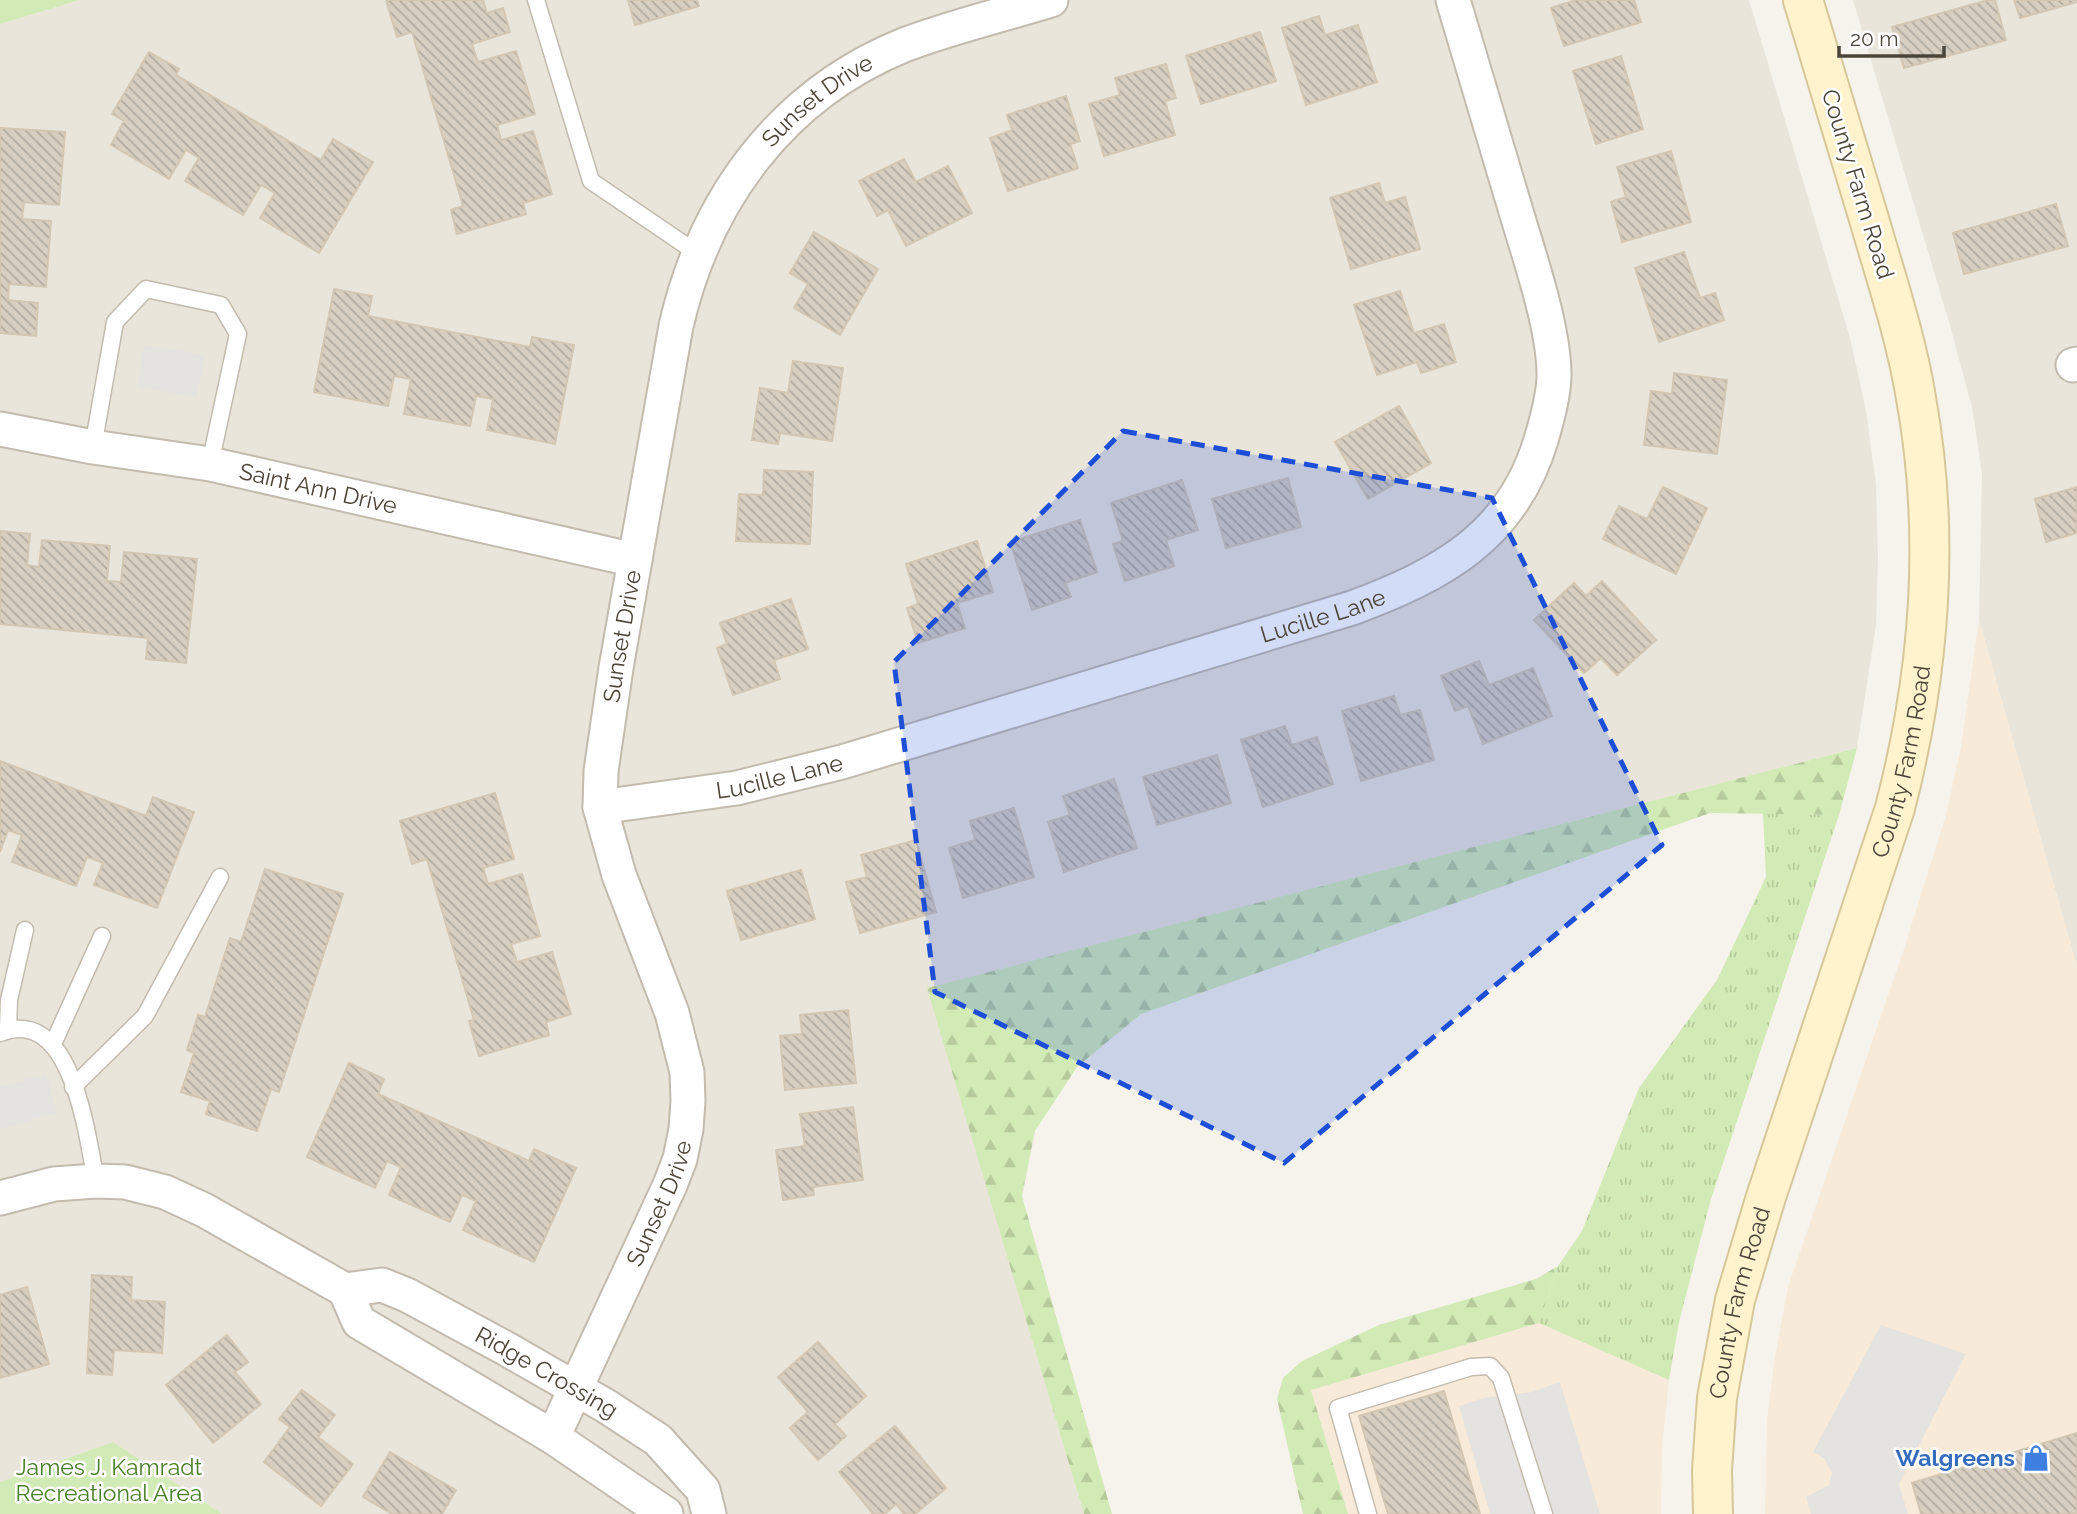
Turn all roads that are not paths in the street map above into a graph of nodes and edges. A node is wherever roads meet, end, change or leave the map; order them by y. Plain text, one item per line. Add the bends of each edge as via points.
1 (536, 0) edge
2 (1051, 0) edge
3 (1453, 0) edge
4 (1803, 0) edge
5 (697, 253) junction
6 (0, 429) edge
7 (93, 447) junction
8 (210, 464) junction
9 (635, 560) junction
10 (600, 807) junction
11 (220, 877) dead end
12 (25, 930) dead end
13 (102, 936) dead end
14 (4, 1032) edge
15 (53, 1044) junction
16 (73, 1087) junction
17 (96, 1181) junction
18 (0, 1198) edge
19 (345, 1290) junction
20 (575, 1388) junction
21 (553, 1437) junction
22 (666, 1514) edge
23 (709, 1514) edge
24 (1368, 1514) edge
25 (1544, 1514) edge
26 (1713, 1514) edge

1 - 5 lane via 591,181
2 - 5 street, Sunset Drive via 906,45 819,93 770,138 745,169
3 - 10 street, Lucille Lane via 1536,279 1554,378 1548,416 1523,486 1494,525 1464,554 1429,576 1352,608 842,762 737,788
4 - 26 main road, County Farm Road via 1914,388 1927,477 1928,620 1920,693 1895,808 1735,1300 1717,1398
5 - 9 street, Sunset Drive via 676,326
6 - 7 street, Saint Ann Drive
7 - 8 street, Saint Ann Drive
7 - 8 lane via 115,322 146,289 220,305 238,334
8 - 9 street, Saint Ann Drive
9 - 10 street, Sunset Drive via 603,750
10 - 20 street, Sunset Drive via 619,875 682,1045 688,1101 680,1159 670,1185
11 - 16 lane via 145,1016
12 - 14 lane
13 - 15 lane
14 - 15 lane via 24,1029
15 - 16 lane
16 - 17 lane
17 - 18 street via 54,1184
17 - 19 street via 125,1182 165,1192 255,1237
19 - 20 street, Ridge Crossing via 383,1285
19 - 21 street via 359,1322
20 - 21 street, Sunset Drive
20 - 23 street, Ridge Crossing via 658,1440 703,1490
21 - 22 street
24 - 25 lane via 1338,1408 1471,1367 1490,1366 1501,1378

